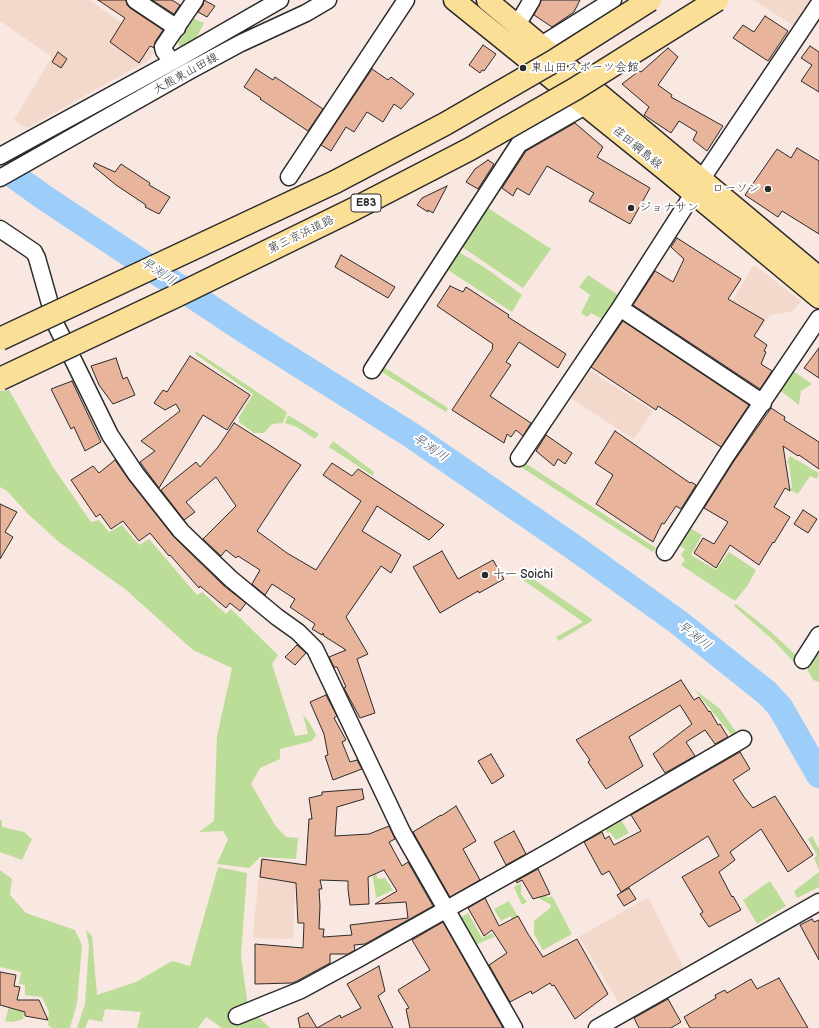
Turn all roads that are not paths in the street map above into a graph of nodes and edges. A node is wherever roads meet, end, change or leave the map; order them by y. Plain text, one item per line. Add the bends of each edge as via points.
1 (135, 0) edge
2 (195, 0) edge
3 (280, 0) edge
4 (328, 0) edge
5 (406, 0) edge
6 (454, 0) edge
7 (487, 0) edge
8 (532, 0) edge
9 (614, 0) edge
10 (650, 0) edge
11 (718, 0) edge
12 (819, 4) edge
13 (517, 25) junction
14 (177, 28) junction
15 (540, 45) junction
16 (172, 62) junction
17 (567, 68) junction
18 (585, 106) junction
19 (0, 156) edge
20 (289, 177) dead end
21 (0, 178) edge
22 (697, 187) junction
23 (0, 229) edge
24 (819, 277) edge
25 (819, 298) edge
26 (620, 308) junction
27 (819, 318) edge
28 (0, 339) edge
29 (372, 370) dead end
30 (0, 380) edge
31 (762, 403) junction
32 (519, 458) dead end
33 (665, 552) dead end
34 (819, 635) edge
35 (803, 660) dead end
36 (743, 739) dead end
37 (819, 902) edge
38 (446, 909) junction
39 (237, 1016) dead end
40 (514, 1028) edge
41 (597, 1028) edge

1 - 14 street
2 - 14 street
3 - 16 street, 大熊東山田線
4 - 21 street, 大熊東山田線 via 189,71
5 - 20 street
6 - 18 main road, 荏田綱島線
7 - 13 main road, 荏田綱島線
8 - 13 street
9 - 15 street
9 - 17 street
10 - 28 highway, E83, bridge via 554,61 335,182
11 - 30 highway, 第三京浜道路 / E83, bridge via 575,89 470,149 354,209
12 - 22 street
13 - 15 main road, 荏田綱島線
14 - 16 street via 163,47
15 - 17 main road, 荏田綱島線
16 - 19 street, 大熊東山田線
17 - 22 main road, 荏田綱島線
18 - 22 main road, 荏田綱島線
18 - 29 street via 519,144
22 - 24 main road, 荏田綱島線
22 - 25 main road, 荏田綱島線
22 - 26 street
23 - 38 street via 34,252 56,325 110,435 136,474 181,531 231,579 298,632 314,649 402,832
26 - 31 street
26 - 32 street
27 - 31 street
31 - 33 street
34 - 35 street
36 - 38 street
37 - 41 street
38 - 39 street via 301,990
38 - 40 street

